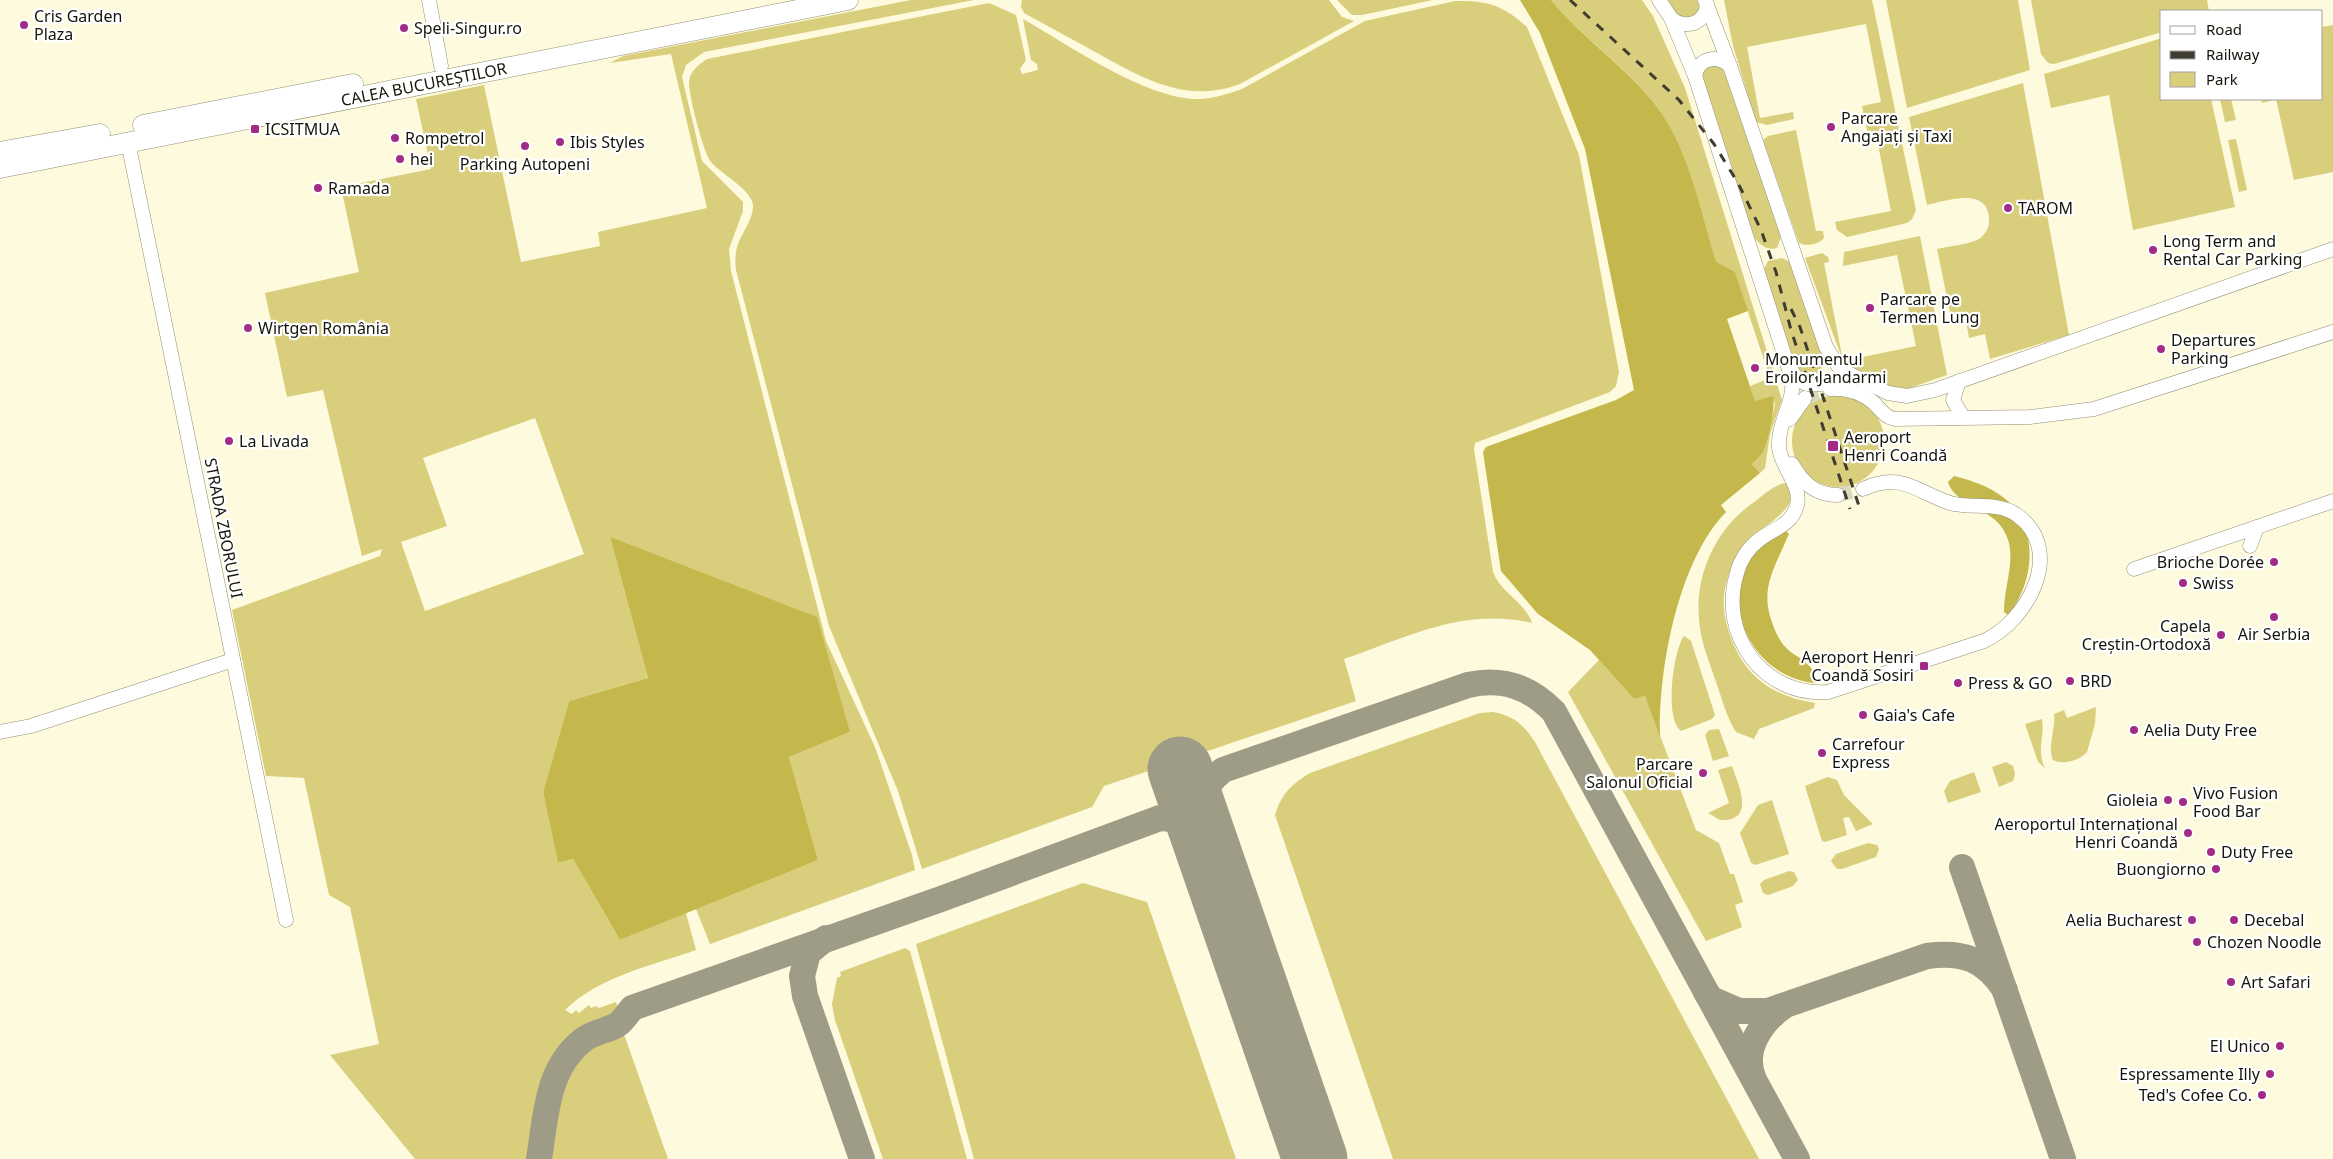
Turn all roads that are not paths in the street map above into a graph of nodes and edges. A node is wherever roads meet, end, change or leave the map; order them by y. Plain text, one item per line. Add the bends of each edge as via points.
1 (429, 0) edge
2 (782, 0) edge
3 (848, 0) edge
4 (1659, 0) edge
5 (1706, 1) edge
6 (1671, 18) junction
7 (441, 66) junction
8 (1730, 66) junction
9 (1695, 76) junction
10 (128, 142) junction
11 (0, 152) edge
12 (0, 168) edge
13 (2333, 249) edge
14 (2333, 332) edge
15 (1788, 365) junction
16 (1959, 381) junction
17 (1830, 389) tunnel mouth
18 (1805, 398) tunnel mouth
19 (1963, 417) junction
20 (1912, 418) junction
21 (1863, 489) tunnel mouth
22 (1838, 495) tunnel mouth
23 (2333, 501) edge
24 (2256, 527) junction
25 (2250, 546) dead end
26 (2134, 569) dead end
27 (233, 660) junction
28 (0, 732) edge
29 (286, 920) dead end

1 - 7 street
2 - 7 highway, CALEA BUCUREȘTILOR
3 - 10 highway, CALEA BUCUREȘTILOR
4 - 6 street
5 - 6 street via 1704,16 1695,24 1683,25
5 - 8 street
6 - 9 street
7 - 11 highway, CALEA BUCUREȘTILOR
8 - 9 street via 1720,59 1707,60 1698,67
8 - 16 street via 1822,338 1836,366 1865,383 1899,396 1925,393
9 - 15 street
10 - 12 highway, CALEA BUCUREȘTILOR
10 - 27 street, STRADA ZBORULUI
13 - 16 street
14 - 19 street via 2094,409 2030,417
15 - 20 street via 1800,382 1812,385 1855,384
15 - 21 street via 1794,392 1781,426 1779,442 1798,504 1790,520 1759,539 1747,553 1737,571 1732,595 1738,632 1748,654 1772,679 1797,690 1818,693 1840,689 1994,637 2017,616 2033,590 2040,568 2038,540 2033,529 2017,515 2001,508 1951,503 1898,481
16 - 19 street via 1953,400
17 - 20 street via 1859,393 1890,418
18 - 22 street via 1793,412 1788,426 1788,453 1792,465 1805,483 1819,492
19 - 20 street
23 - 24 street
24 - 25 street
24 - 26 street
27 - 28 street via 32,726
27 - 29 street, STRADA ZBORULUI

